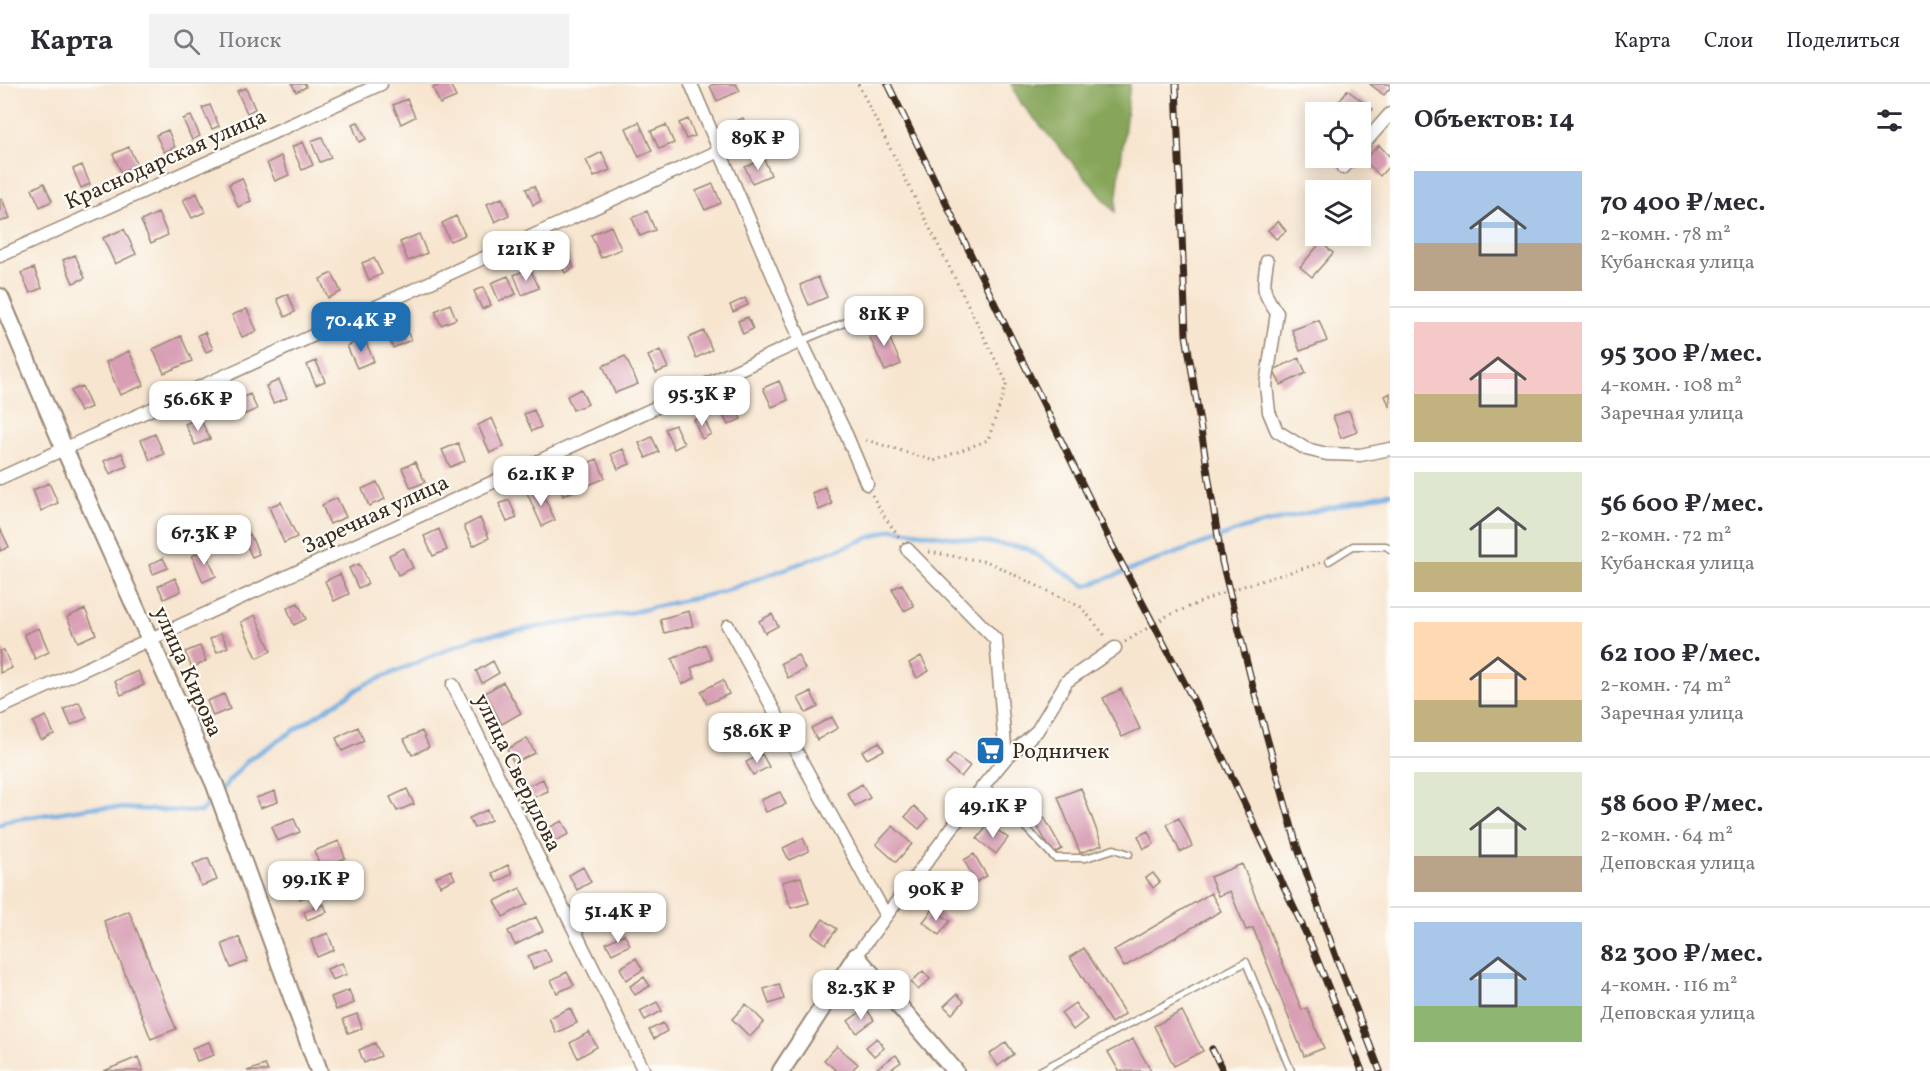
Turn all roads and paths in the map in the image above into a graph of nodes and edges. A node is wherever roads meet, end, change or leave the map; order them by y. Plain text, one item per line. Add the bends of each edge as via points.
1 (381, 84) edge
2 (691, 84) edge
3 (858, 84) edge
4 (1390, 114) edge
5 (1371, 136) edge
6 (719, 151) junction
7 (0, 256) edge
8 (1267, 261) dead end
9 (0, 297) edge
10 (863, 315) dead end
11 (801, 341) junction
12 (846, 434) junction
13 (64, 448) junction
14 (1390, 449) edge
15 (0, 478) edge
16 (867, 484) joint
17 (897, 534) dead end
18 (907, 549) joint
19 (1390, 549) edge
20 (1329, 561) joint
21 (728, 626) dead end
22 (150, 639) junction
23 (1115, 648) junction
24 (453, 685) dead end
25 (0, 708) edge
26 (1006, 758) junction
27 (984, 785) junction
28 (1129, 854) dead end
29 (886, 916) junction
30 (856, 956) junction
31 (320, 1071) edge
32 (644, 1071) edge
33 (781, 1071) edge
34 (955, 1071) edge
35 (1040, 1071) edge
36 (1291, 1071) edge

1 - 7 street, Краснодарская улица
2 - 6 street
3 - 12 path via 1007,383 988,440 934,461
4 - 5 street
6 - 11 street
6 - 13 street
8 - 14 street via 1265,297 1277,313 1266,385 1269,412 1277,431 1306,449 1327,454 1360,455
9 - 13 street, улица Кирова
10 - 11 lane
11 - 12 street
11 - 22 street, Заречная улица
12 - 16 street
13 - 15 street
13 - 22 street, улица Кирова
16 - 17 path
18 - 23 path via 988,562 1081,607
18 - 26 street via 996,640
19 - 20 lane via 1353,546
20 - 23 path via 1230,590 1167,616
21 - 29 street
22 - 25 street, Заречная улица
22 - 31 street, улица Кирова via 225,812
23 - 26 street via 1067,681 1037,731
24 - 32 street, улица Свердлова
26 - 27 street
27 - 28 lane via 1055,858 1086,858 1113,849
27 - 29 street
29 - 30 street
30 - 33 street
30 - 34 street
35 - 36 lane via 1246,962

